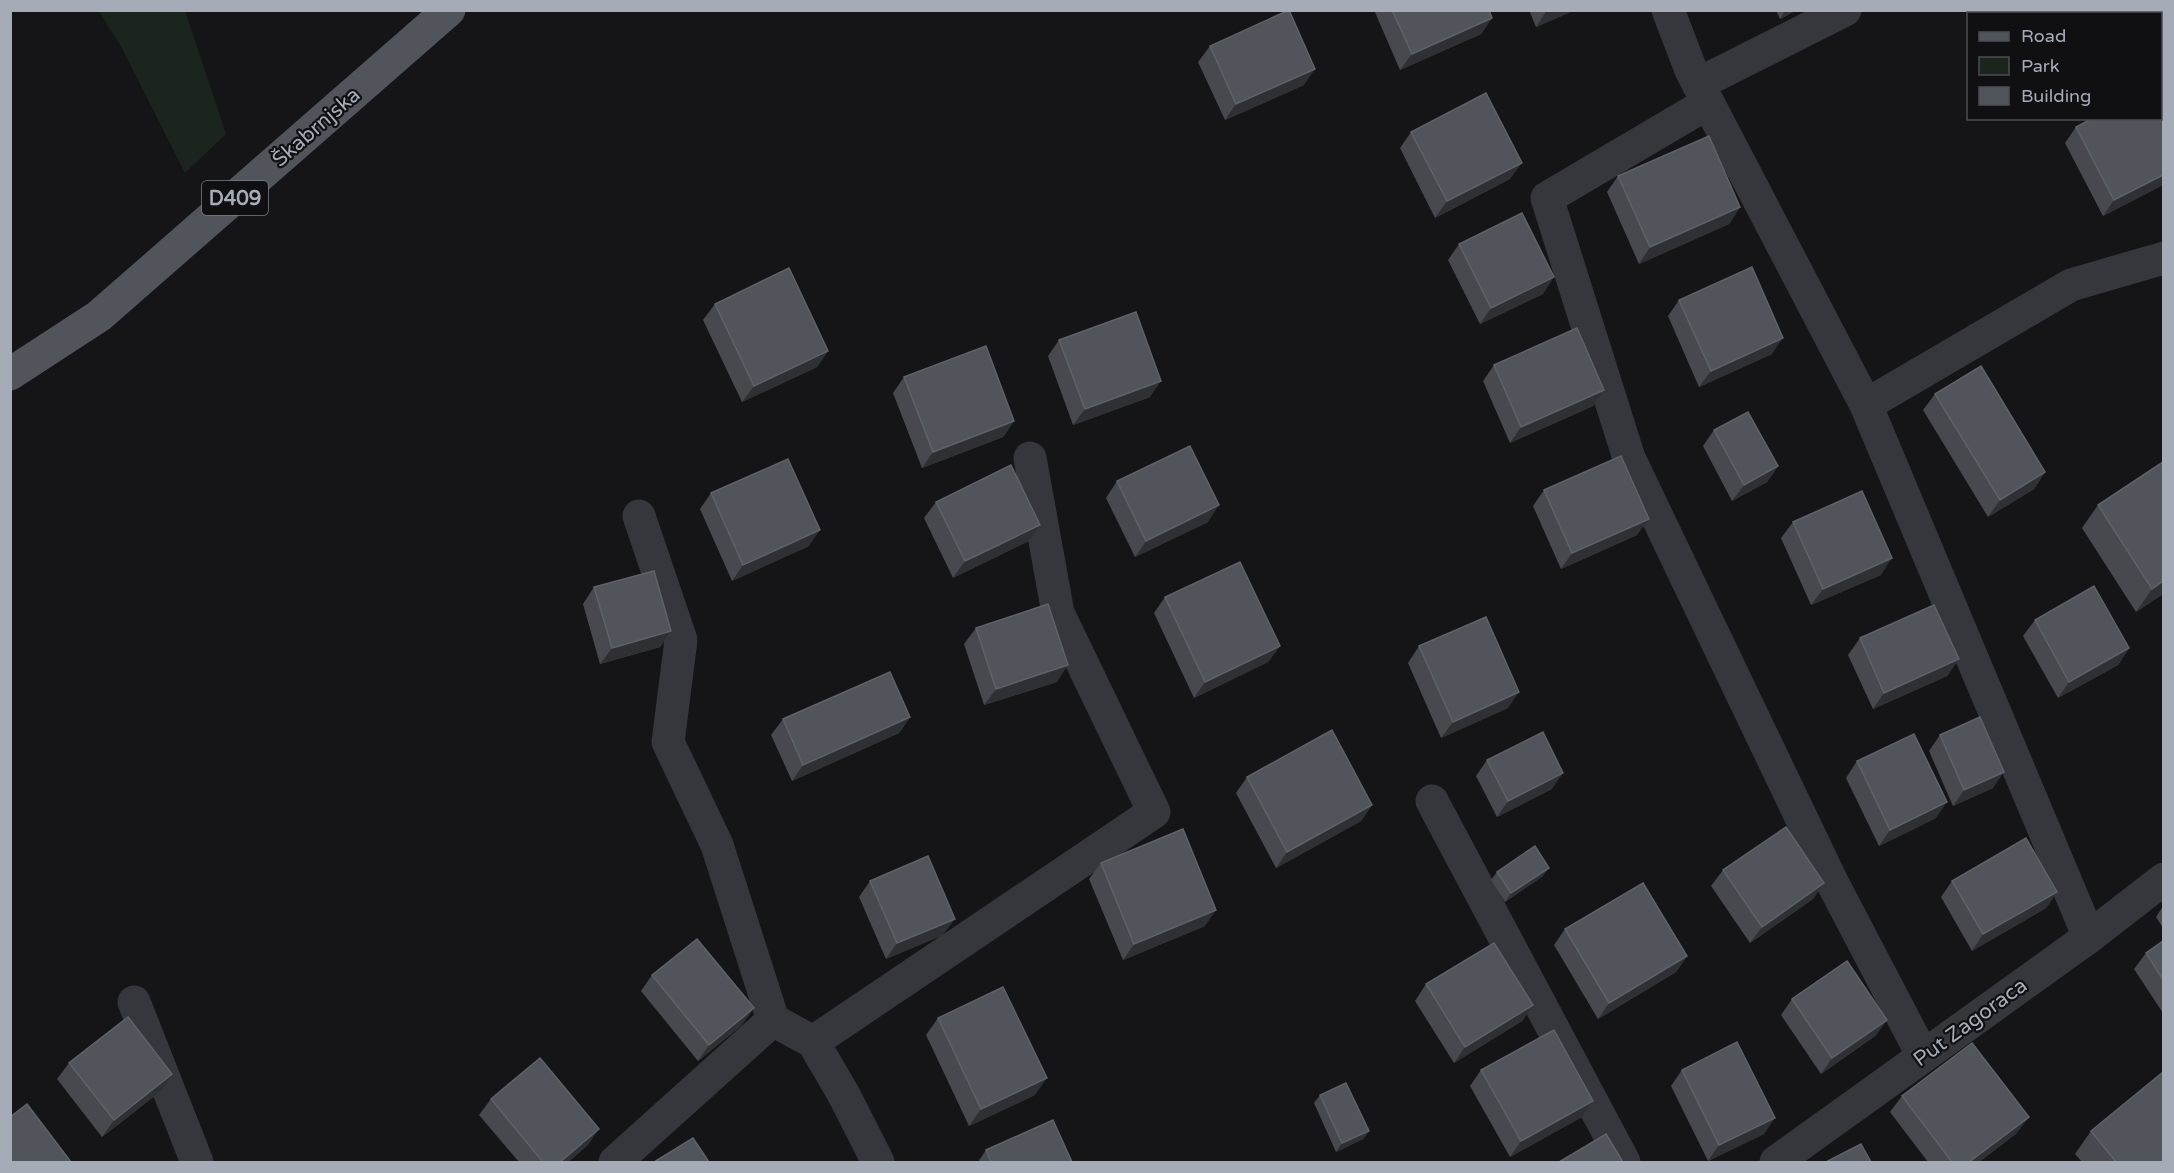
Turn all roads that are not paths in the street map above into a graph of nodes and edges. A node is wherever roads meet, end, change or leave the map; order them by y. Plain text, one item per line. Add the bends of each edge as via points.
1 (450, 10) edge
2 (1668, 10) edge
3 (1845, 10) edge
4 (1703, 94) junction
5 (2163, 258) edge
6 (10, 374) edge
7 (1866, 405) junction
8 (1030, 458) dead end
9 (639, 516) dead end
10 (1432, 801) dead end
11 (2163, 879) edge
12 (2089, 937) junction
13 (134, 1002) dead end
14 (773, 1020) junction
15 (813, 1042) junction
16 (1923, 1056) junction
17 (197, 1162) edge
18 (615, 1162) edge
19 (878, 1162) edge
20 (1624, 1162) edge
21 (1776, 1162) edge

1 - 6 main road, Škabrnjska / D409 via 99,316
2 - 4 street
3 - 4 street
4 - 7 street
4 - 16 street via 1547,198 1629,458 1832,882
5 - 7 street via 2071,285
7 - 12 street
8 - 15 street via 1058,613 1154,812
9 - 14 street via 681,640 668,742 717,845
10 - 20 street
11 - 12 street, Put Zagoraca
12 - 16 street, Put Zagoraca
13 - 17 street
14 - 15 street
14 - 18 street
15 - 19 street
16 - 21 street, Put Zagoraca

